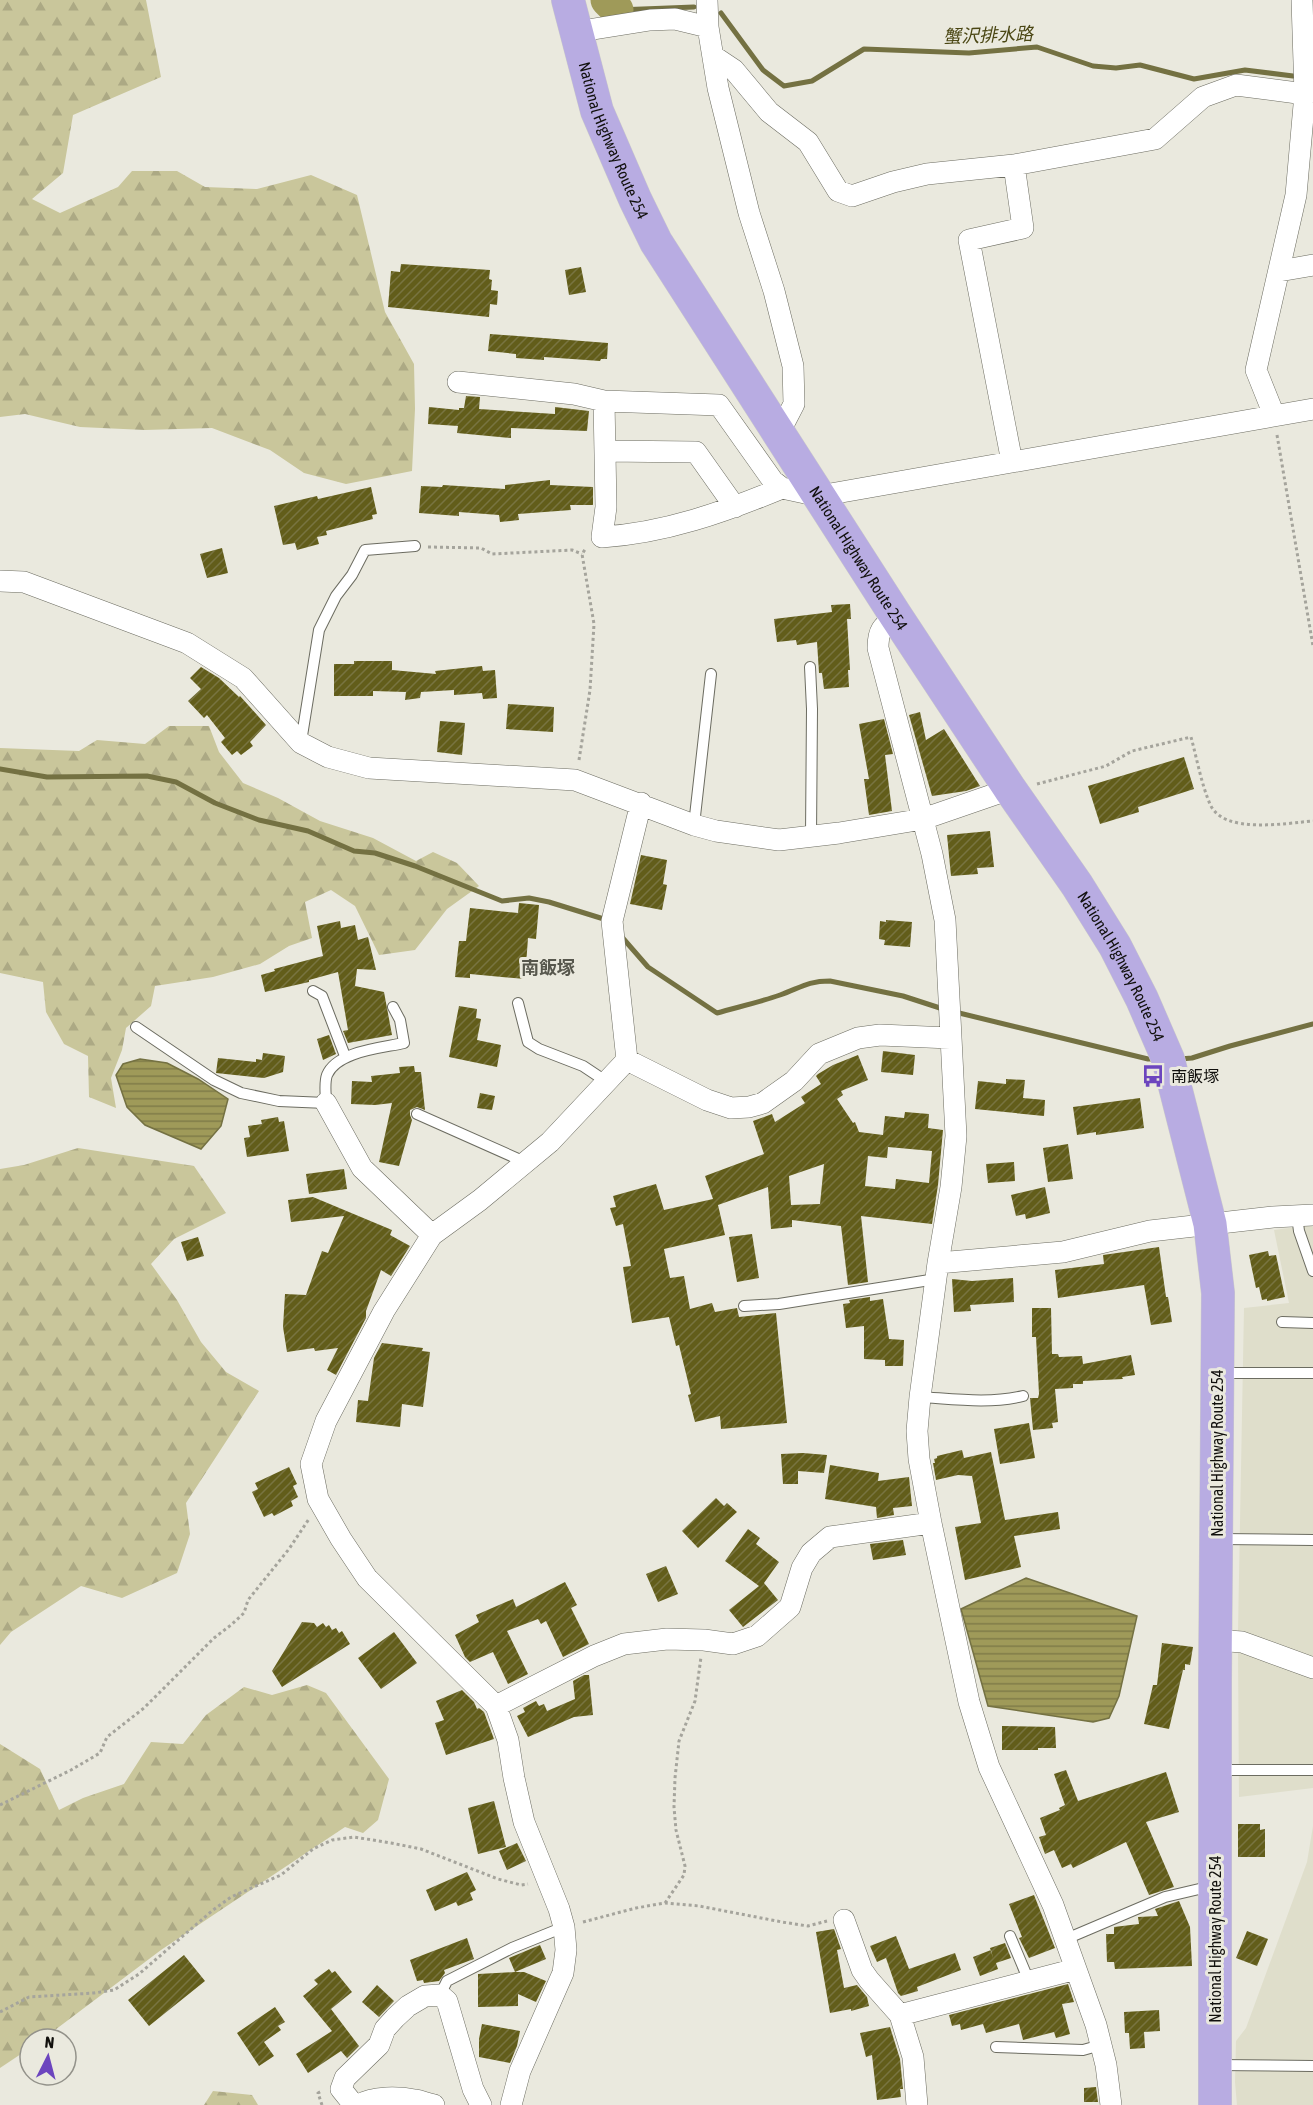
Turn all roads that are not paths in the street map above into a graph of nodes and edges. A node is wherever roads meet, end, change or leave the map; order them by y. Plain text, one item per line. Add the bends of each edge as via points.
1 (706, 0) edge
2 (1302, 0) edge
3 (567, 8) edge
4 (708, 27) junction
5 (713, 56) junction
6 (1309, 93) edge
7 (1014, 165) junction
8 (1313, 265) edge
9 (1279, 272) junction
10 (458, 382) dead end
11 (604, 401) junction
12 (1313, 409) edge
13 (1274, 415) junction
14 (779, 433) junction
15 (605, 451) junction
16 (1012, 462) junction
17 (782, 488) junction
18 (819, 496) junction
19 (735, 507) junction
20 (416, 546) road end
21 (0, 581) edge
22 (896, 616) junction
23 (810, 667) dead end
24 (711, 674) dead end
25 (301, 743) junction
26 (1010, 789) junction
27 (640, 803) junction
28 (923, 819) junction
29 (694, 825) junction
30 (811, 836) junction
31 (313, 991) dead end
32 (518, 1003) dead end
33 (393, 1007) dead end
34 (136, 1027) dead end
35 (950, 1038) junction
36 (345, 1056) junction
37 (627, 1060) junction
38 (607, 1082) junction
39 (326, 1103) junction
40 (417, 1114) dead end
41 (525, 1162) junction
42 (1305, 1216) edge
43 (1210, 1224) junction
44 (432, 1235) junction
45 (937, 1271) junction
46 (1313, 1271) edge
47 (744, 1306) dead end
48 (1282, 1322) dead end
49 (1313, 1323) edge
50 (1218, 1373) junction
51 (1313, 1373) edge
52 (1023, 1396) dead end
53 (920, 1397) junction
54 (931, 1523) junction
55 (1216, 1539) junction
56 (1313, 1540) edge
57 (1215, 1640) junction
58 (1313, 1668) edge
59 (496, 1706) junction
60 (1215, 1770) junction
61 (1313, 1770) edge
62 (1215, 1886) junction
63 (844, 1920) road end
64 (564, 1927) junction
65 (1010, 1936) dead end
66 (1066, 1940) junction
67 (1076, 1969) junction
68 (1029, 1981) junction
69 (440, 1995) junction
70 (900, 2015) junction
71 (1101, 2045) junction
72 (996, 2047) dead end
73 (1215, 2065) junction
74 (1313, 2066) edge
75 (354, 2105) edge
76 (359, 2105) edge
77 (434, 2105) edge
78 (481, 2105) edge
79 (511, 2105) edge
80 (917, 2105) edge
81 (1111, 2105) edge
82 (1215, 2105) edge

1 - 4 street
2 - 6 street
3 - 4 street via 650,20 675,19
3 - 14 highway, National Highway Route 254 via 597,111 635,200 656,242
4 - 5 street
5 - 7 street via 734,70 769,112 808,142 838,191 852,196 927,174
5 - 14 street via 749,213 793,366 794,405
6 - 7 street via 1236,85 1203,97 1155,139
6 - 9 street via 1296,195
7 - 16 street via 1023,228 969,240
8 - 9 street
9 - 13 street via 1257,370
10 - 11 street via 574,394
11 - 15 street
11 - 17 street via 718,405
12 - 13 street
13 - 16 street
14 - 18 highway, National Highway Route 254
15 - 19 street via 696,452
15 - 19 street via 602,537 691,522
16 - 18 street
17 - 18 street
17 - 19 street
18 - 22 highway, National Highway Route 254
20 - 25 lane via 365,550 336,596 319,630
21 - 25 street via 24,582 187,643 243,678
22 - 26 highway, National Highway Route 254
22 - 28 street via 882,626 878,648
23 - 30 lane
24 - 29 lane
25 - 27 street via 328,757 369,768 575,780
26 - 28 street
26 - 43 highway, National Highway Route 254 via 1077,885 1142,999 1168,1059
27 - 29 street
27 - 37 street via 612,921
28 - 30 street
28 - 35 street via 945,920
29 - 30 street via 779,840
31 - 36 lane via 322,996
32 - 38 lane via 528,1042 584,1066
33 - 36 lane via 404,1043
34 - 39 lane via 214,1080 241,1093 279,1101
35 - 37 street via 880,1035 849,1041 819,1054 794,1081 763,1103 749,1107 731,1108 708,1100
35 - 45 street via 956,1136
36 - 39 lane via 327,1075
37 - 38 street
38 - 41 street via 550,1142
39 - 44 street via 362,1168
40 - 41 lane
41 - 44 street
42 - 43 street
42 - 46 lane via 1299,1231
43 - 45 street via 1150,1231 1063,1252 987,1260
43 - 50 highway, National Highway Route 254 via 1218,1293
44 - 59 street via 384,1311 326,1421 311,1464 318,1499 367,1578
45 - 47 lane via 779,1304
45 - 53 street
48 - 49 lane
50 - 51 lane
50 - 55 highway, National Highway Route 254
52 - 53 lane via 975,1401
53 - 54 street via 916,1431
54 - 59 street via 830,1537 811,1553 802,1568 790,1607 757,1636 733,1644 667,1639 624,1644
54 - 66 street via 969,1701 989,1767
55 - 56 lane
55 - 57 highway, National Highway Route 254
57 - 58 street via 1242,1641
57 - 60 highway, National Highway Route 254
59 - 64 street via 508,1740 524,1822
60 - 61 lane
60 - 62 highway, National Highway Route 254
62 - 66 lane via 1165,1898
62 - 73 highway, National Highway Route 254
63 - 70 street via 862,1970
64 - 69 lane via 447,1981
64 - 79 street via 563,1973 520,2071
65 - 68 lane
66 - 67 street
67 - 68 street
67 - 71 street
68 - 70 street
69 - 75 street via 425,1996 408,2006 385,2029 379,2045 345,2078 341,2089
69 - 78 street via 447,2001
70 - 80 street via 913,2056
71 - 72 lane via 1083,2050
71 - 81 street
73 - 74 lane
73 - 82 highway, National Highway Route 254
76 - 77 street via 378,2099 400,2099

